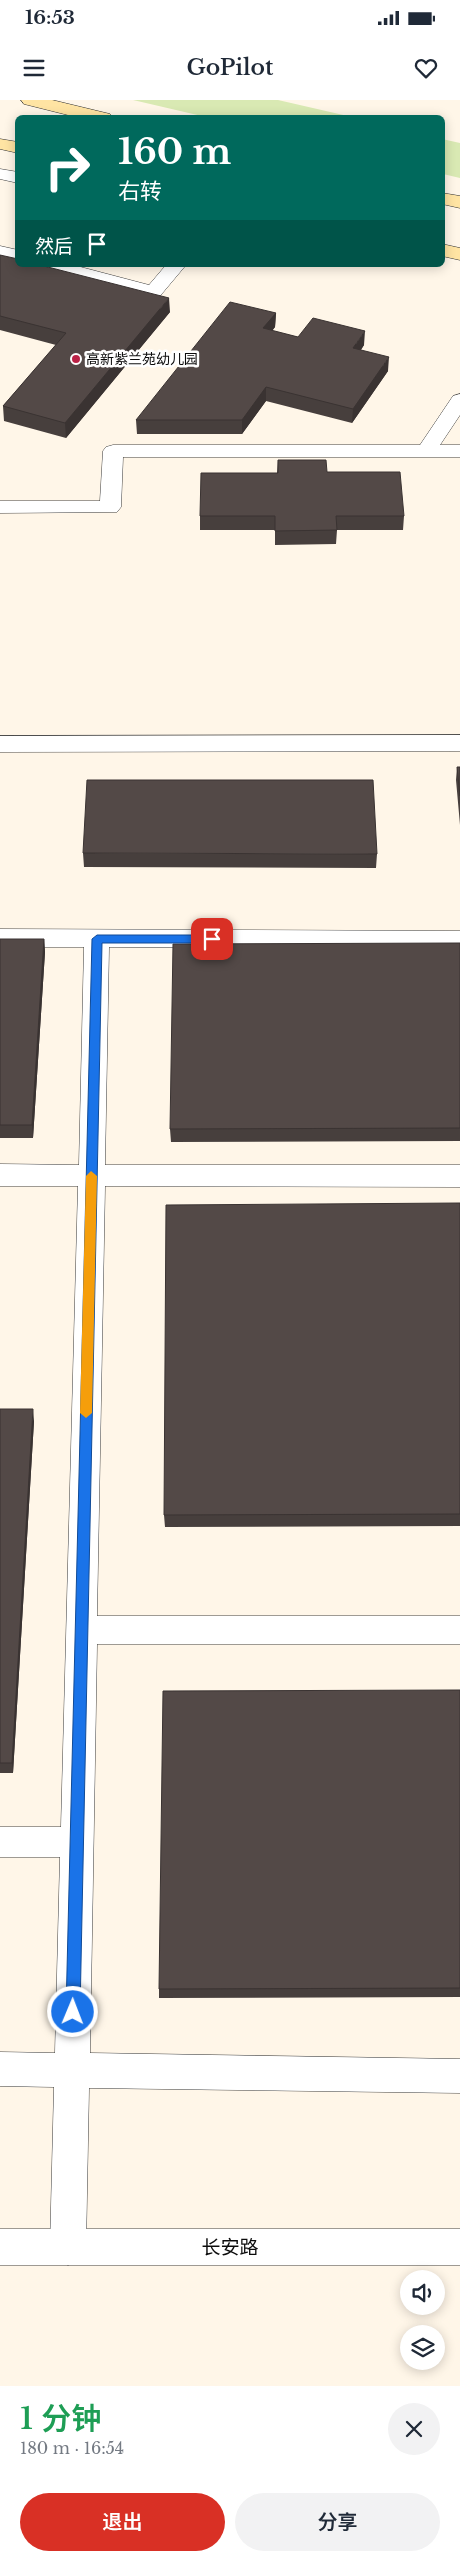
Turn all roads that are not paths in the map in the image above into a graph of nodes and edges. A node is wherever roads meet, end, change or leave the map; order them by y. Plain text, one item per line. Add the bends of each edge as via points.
1 (30, 100) edge
2 (92, 115) edge
3 (0, 144) edge
4 (15, 147) edge
5 (0, 174) edge
6 (15, 177) edge
7 (445, 199) edge
8 (460, 202) edge
9 (445, 251) edge
10 (0, 252) edge
11 (460, 254) edge
12 (15, 255) edge
13 (59, 267) edge
14 (174, 267) edge
15 (460, 400) edge
16 (426, 451) junction
17 (460, 451) edge
18 (0, 507) edge
19 (460, 743) edge
20 (0, 744) edge
21 (0, 938) edge
22 (97, 939) junction
23 (460, 940) edge
24 (0, 1175) edge
25 (91, 1175) junction
26 (460, 1176) edge
27 (81, 1630) junction
28 (460, 1630) edge
29 (0, 1842) edge
30 (77, 1842) junction
31 (0, 2069) edge
32 (72, 2069) junction
33 (460, 2076) edge
34 (0, 2247) edge
35 (68, 2247) junction
36 (460, 2247) edge

1 - 2 main road
3 - 4 main road
5 - 6 street
7 - 8 main road
9 - 11 main road
10 - 12 street
13 - 14 street via 153,292
15 - 16 street
16 - 17 street
16 - 18 street via 113,451 110,507
19 - 20 street
21 - 22 street
22 - 23 street
22 - 25 street
24 - 25 street
25 - 26 street
25 - 27 street
27 - 28 street
27 - 30 street
29 - 30 street
30 - 32 street
31 - 32 street
32 - 33 street
32 - 35 street
34 - 35 street, 长安路
35 - 36 street, 长安路

